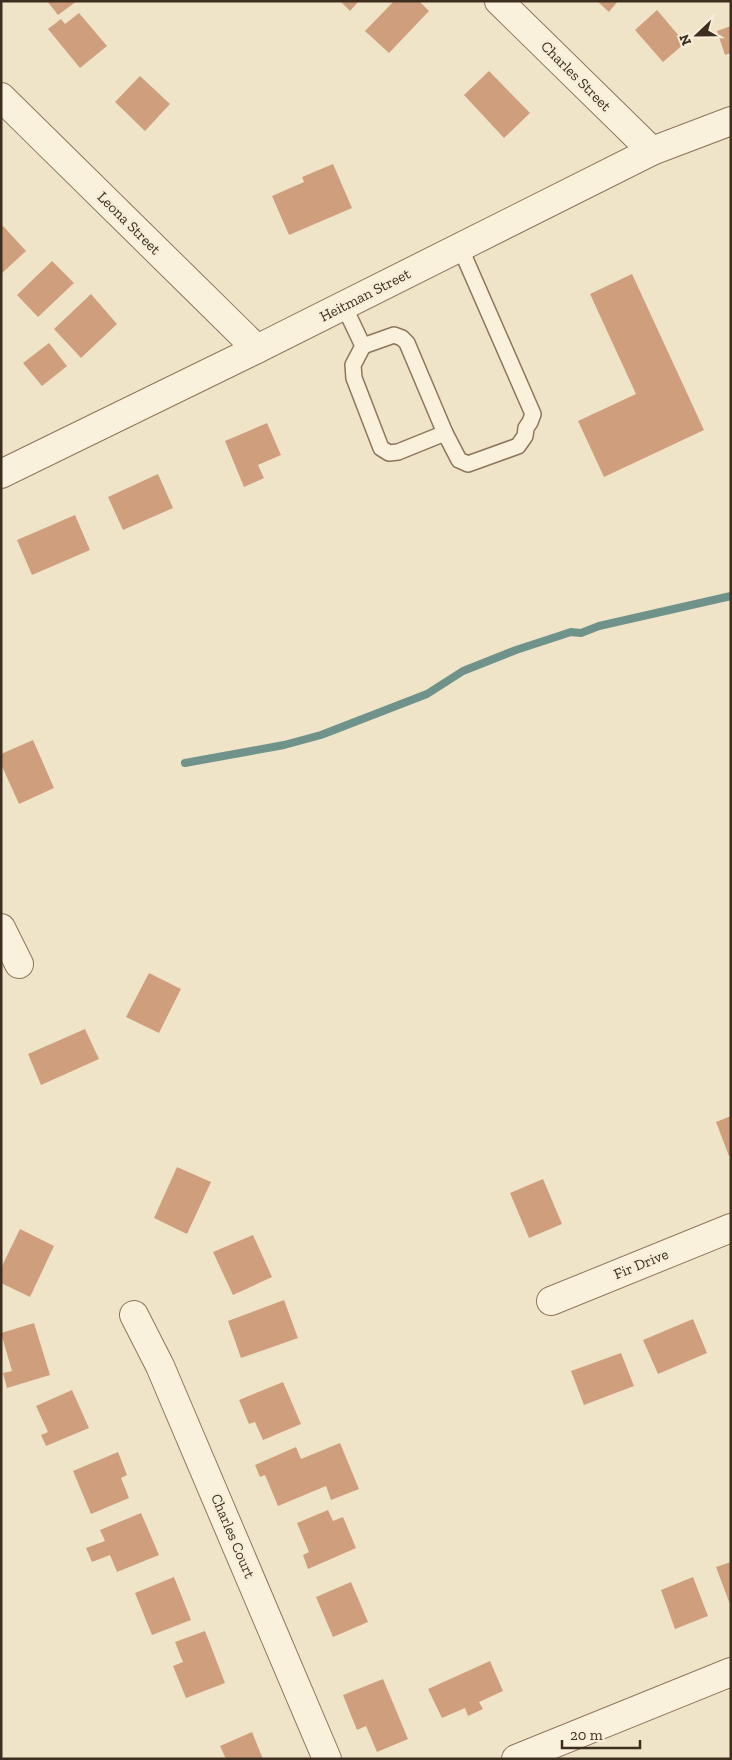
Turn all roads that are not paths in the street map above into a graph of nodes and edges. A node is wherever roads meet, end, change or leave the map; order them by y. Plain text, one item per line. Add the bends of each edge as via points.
1 (500, 1) edge
2 (1, 97) edge
3 (731, 121) edge
4 (652, 151) junction
5 (460, 247) junction
6 (344, 306) junction
7 (363, 346) junction
8 (257, 349) junction
9 (446, 433) junction
10 (1, 474) edge
11 (1, 928) edge
12 (19, 964) dead end
13 (731, 1228) edge
14 (551, 1301) dead end
15 (134, 1315) dead end
16 (731, 1672) edge
17 (327, 1759) edge
18 (516, 1759) edge

1 - 4 street, Charles Street
2 - 8 street, Leona Street
3 - 4 street, Heitman Street
4 - 5 street, Heitman Street
5 - 6 street, Heitman Street
5 - 9 lane via 533,414 518,446 468,464 459,460
6 - 7 lane
6 - 8 street, Heitman Street
7 - 9 lane via 394,335 402,338
7 - 9 lane via 354,365 354,378 381,448 389,453 398,452
8 - 10 street, Heitman Street
11 - 12 street
13 - 14 street, Fir Drive
15 - 17 street, Charles Court via 160,1366
16 - 18 street

